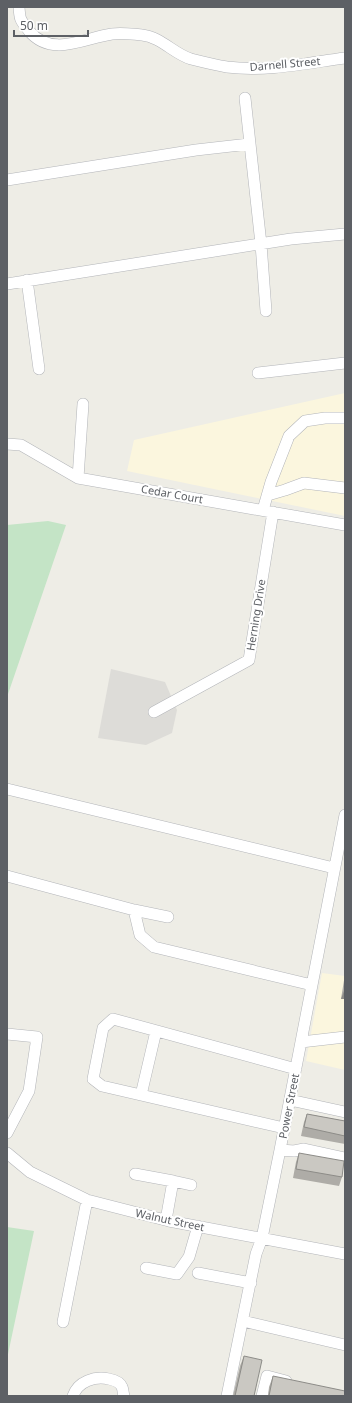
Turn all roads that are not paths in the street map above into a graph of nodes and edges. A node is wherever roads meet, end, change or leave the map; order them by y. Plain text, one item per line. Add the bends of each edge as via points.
1 (18, 7) edge
2 (345, 58) edge
3 (245, 98) dead end
4 (249, 144) junction
5 (7, 180) edge
6 (345, 234) edge
7 (261, 244) junction
8 (27, 280) junction
9 (7, 284) edge
10 (266, 311) dead end
11 (345, 363) edge
12 (39, 369) dead end
13 (258, 373) dead end
14 (83, 404) dead end
15 (345, 418) edge
16 (7, 444) edge
17 (78, 478) junction
18 (345, 488) edge
19 (268, 495) junction
20 (268, 511) junction
21 (345, 525) edge
22 (154, 712) dead end
23 (7, 789) edge
24 (344, 822) edge
25 (334, 868) junction
26 (7, 876) edge
27 (134, 910) junction
28 (168, 917) dead end
29 (312, 985) junction
30 (156, 1031) junction
31 (7, 1034) edge
32 (345, 1037) edge
33 (301, 1042) junction
34 (296, 1069) junction
35 (141, 1095) junction
36 (290, 1100) junction
37 (345, 1112) edge
38 (284, 1128) junction
39 (7, 1133) edge
40 (280, 1150) junction
41 (7, 1153) edge
42 (345, 1158) edge
43 (135, 1174) dead end
44 (173, 1181) junction
45 (191, 1185) dead end
46 (87, 1200) junction
47 (166, 1220) junction
48 (198, 1226) junction
49 (262, 1238) junction
50 (345, 1254) edge
51 (146, 1268) dead end
52 (198, 1273) dead end
53 (251, 1283) junction
54 (63, 1322) dead end
55 (243, 1322) junction
56 (345, 1345) edge
57 (295, 1383) edge
58 (72, 1396) edge
59 (124, 1396) edge
60 (227, 1396) edge
61 (262, 1396) edge

1 - 2 street, Darnell Street via 23,24 34,37 45,42 66,45 113,34 143,35 152,37 185,57 228,67 264,68
3 - 4 street
4 - 5 street
4 - 7 street
6 - 7 street
7 - 8 street
7 - 10 street
8 - 9 street
8 - 12 street
11 - 13 street
14 - 17 street
15 - 19 street via 305,421 289,436
16 - 17 street, Cedar Court via 21,445
17 - 20 street, Cedar Court
18 - 19 street via 304,483
19 - 20 street
20 - 21 street, Cedar Court
20 - 22 street, Herning Drive via 249,660
23 - 25 street
24 - 25 street, Power Street
25 - 29 street, Power Street
26 - 27 street
27 - 28 street
27 - 29 street via 140,935 154,947
29 - 33 street, Power Street
30 - 34 street
30 - 35 street
30 - 35 street via 112,1019 103,1028 93,1079 102,1086
31 - 39 street via 37,1037 28,1091
32 - 33 street
33 - 34 street, Power Street
34 - 36 street, Power Street
35 - 38 street
36 - 37 street
36 - 38 street, Power Street
38 - 40 street, Power Street
40 - 42 street via 304,1150
40 - 49 street, Power Street
41 - 46 street, Walnut Street via 30,1172
43 - 44 street
44 - 45 street
44 - 47 street
46 - 47 street, Walnut Street
46 - 54 street
47 - 48 street, Walnut Street
48 - 49 street, Walnut Street
48 - 51 street via 189,1257 177,1274
49 - 50 street, Walnut Street
49 - 53 street, Power Street via 256,1254
52 - 53 street
53 - 55 street, Power Street
55 - 56 street
55 - 60 street, Power Street
57 - 61 street via 266,1376
58 - 59 street via 79,1386 100,1377 116,1381 122,1386

